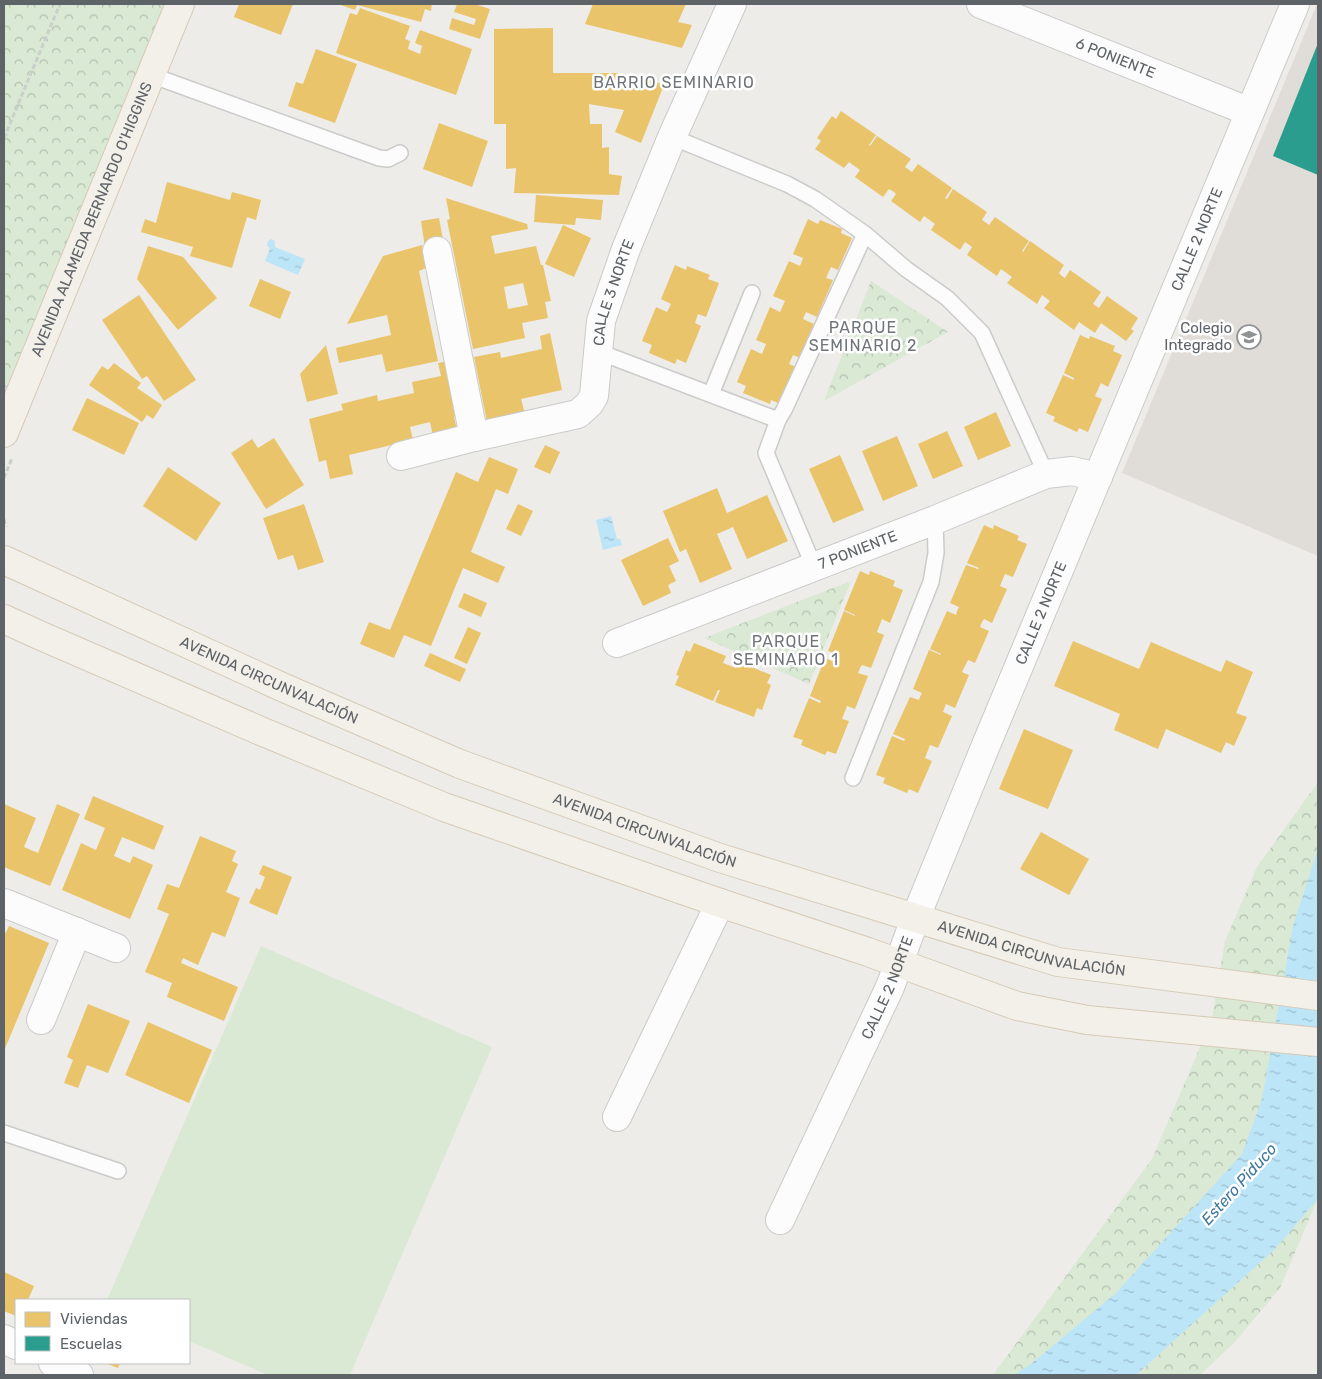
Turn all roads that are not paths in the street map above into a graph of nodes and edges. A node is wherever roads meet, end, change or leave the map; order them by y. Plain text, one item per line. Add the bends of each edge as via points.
1 (180, 4) edge
2 (732, 4) edge
3 (981, 4) edge
4 (1295, 4) edge
5 (151, 75) junction
6 (1250, 112) junction
7 (672, 137) junction
8 (400, 153) dead end
9 (865, 234) junction
10 (437, 251) dead end
11 (752, 293) dead end
12 (598, 352) junction
13 (711, 394) junction
14 (778, 420) junction
15 (4, 433) edge
16 (474, 437) junction
17 (401, 456) dead end
18 (1046, 474) junction
19 (1098, 478) junction
20 (935, 520) junction
21 (4, 560) edge
22 (814, 567) junction
23 (4, 618) edge
24 (617, 643) dead end
25 (853, 778) dead end
26 (4, 903) edge
27 (720, 903) junction
28 (915, 919) junction
29 (77, 932) junction
30 (116, 948) dead end
31 (899, 964) junction
32 (1318, 996) edge
33 (40, 1020) dead end
34 (1318, 1042) edge
35 (618, 1117) dead end
36 (4, 1133) edge
37 (118, 1171) dead end
38 (780, 1220) dead end
39 (55, 1364) edge
40 (79, 1375) edge

1 - 5 main road, AVENIDA ALAMEDA BERNARDO O'HIGGINS
2 - 7 street, CALLE 3 NORTE
3 - 6 street, 6 PONIENTE
4 - 6 street, CALLE 2 NORTE
5 - 8 lane via 379,158 388,159
5 - 15 main road, AVENIDA ALAMEDA BERNARDO O'HIGGINS
6 - 19 street, CALLE 2 NORTE
7 - 9 lane via 787,184
7 - 12 street, CALLE 3 NORTE via 626,249 602,320
9 - 14 lane
9 - 18 lane via 947,298 982,333
10 - 16 street
11 - 13 lane
12 - 13 lane
12 - 16 street, CALLE 3 NORTE via 594,396 578,414
13 - 14 lane
14 - 22 lane via 766,453
16 - 17 street, CALLE 3 NORTE
18 - 19 street, 7 PONIENTE via 1072,471
18 - 20 street, 7 PONIENTE
19 - 28 street, CALLE 2 NORTE
20 - 22 street, 7 PONIENTE
20 - 25 lane via 936,553 931,582
21 - 28 main road, AVENIDA CIRCUNVALACIÓN via 282,688 460,764 720,858
22 - 24 street, 7 PONIENTE
23 - 27 main road via 263,732 444,807
26 - 29 street
27 - 31 main road
27 - 35 street
28 - 31 street, CALLE 2 NORTE
28 - 32 main road, AVENIDA CIRCUNVALACIÓN via 1058,962
29 - 30 street
29 - 33 street
31 - 34 main road via 1017,1006 1087,1020
31 - 38 street, CALLE 2 NORTE
36 - 37 lane
39 - 40 street

